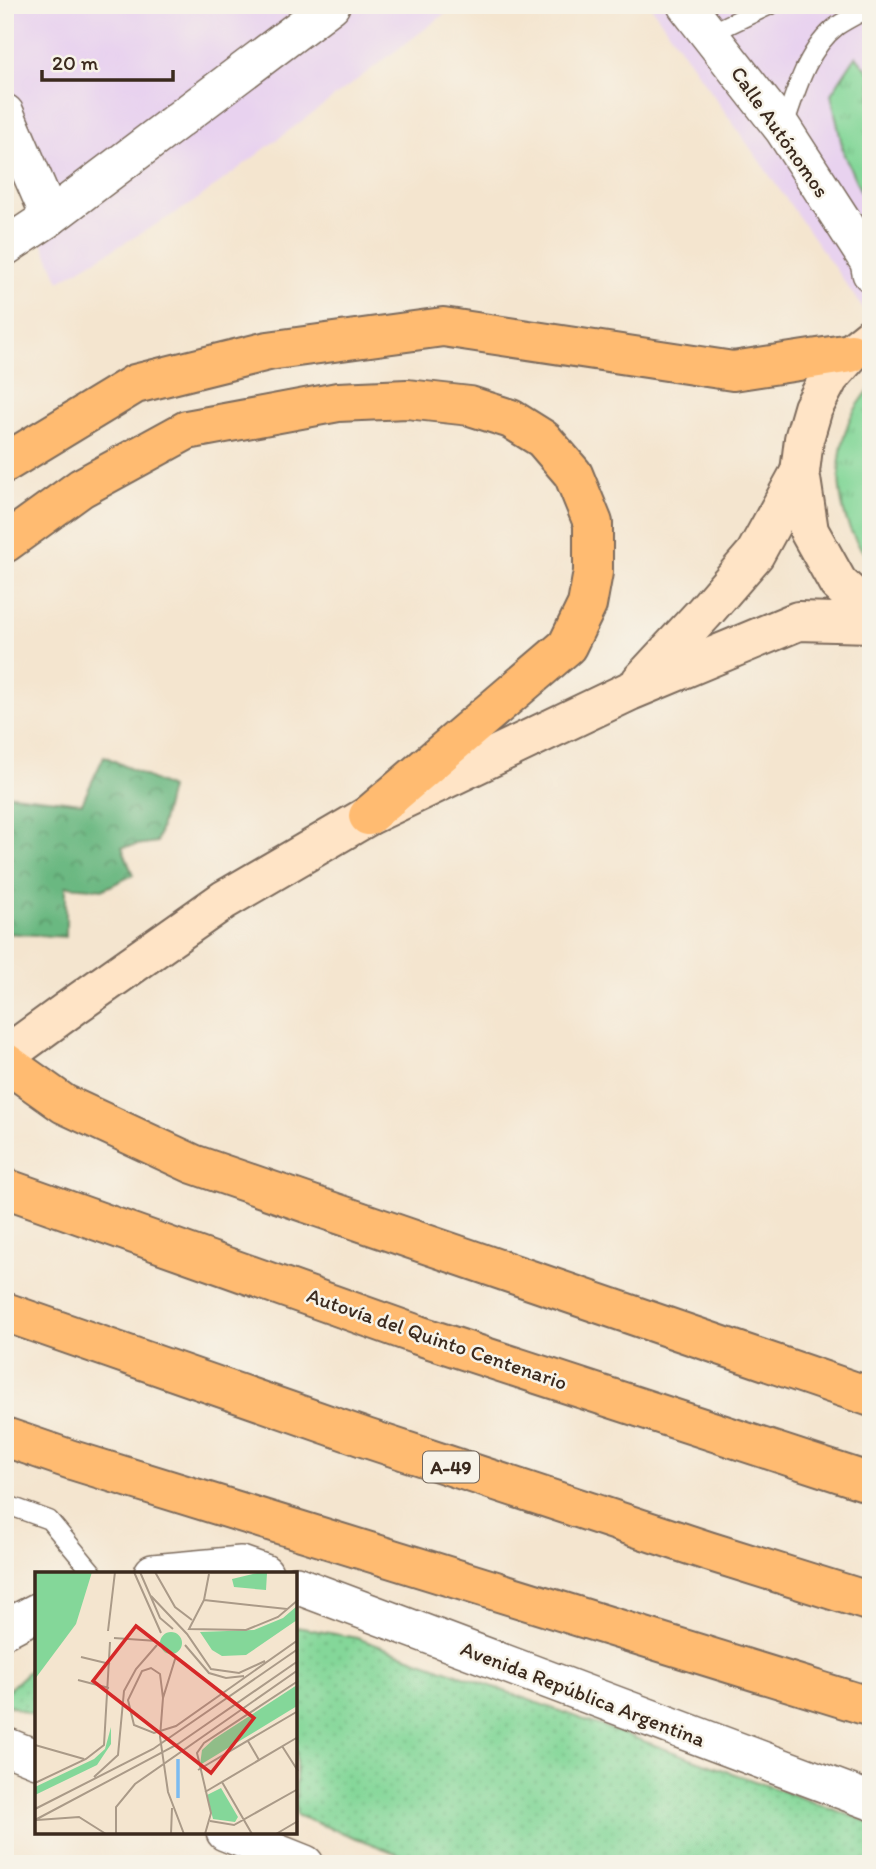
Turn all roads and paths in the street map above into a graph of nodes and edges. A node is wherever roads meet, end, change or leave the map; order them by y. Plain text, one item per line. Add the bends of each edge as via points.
1 (331, 5) edge
2 (686, 5) edge
3 (770, 5) edge
4 (871, 7) edge
5 (290, 18) edge
6 (709, 34) junction
7 (5, 113) edge
8 (783, 129) junction
9 (50, 217) junction
10 (5, 247) edge
11 (870, 266) edge
12 (861, 345) edge
13 (5, 463) edge
14 (800, 472) junction
15 (5, 543) edge
16 (871, 613) edge
17 (871, 623) edge
18 (631, 691) junction
19 (368, 816) junction
20 (5, 1056) edge
21 (5, 1062) edge
22 (5, 1188) edge
23 (5, 1312) edge
24 (871, 1396) edge
25 (5, 1437) edge
26 (871, 1483) edge
27 (5, 1504) edge
28 (92, 1572) edge
29 (164, 1572) edge
30 (261, 1572) edge
31 (298, 1586) edge
32 (871, 1602) edge
33 (35, 1613) edge
34 (5, 1629) edge
35 (871, 1707) edge
36 (5, 1746) edge
37 (35, 1758) edge
38 (871, 1801) edge
39 (230, 1834) edge
40 (305, 1864) edge

1 - 5 street
2 - 6 street, Calle Autónomos
3 - 6 lane
4 - 8 lane via 835,27 812,54
5 - 9 street
6 - 8 street, Calle Autónomos
7 - 9 street
8 - 11 street, Calle Autónomos
9 - 10 street
12 - 13 highway via 733,371 443,327 268,351 135,384
12 - 14 main road via 829,378 813,408
14 - 16 main road via 809,531 838,583
14 - 18 main road via 755,554
15 - 19 highway via 81,488 187,430 338,402 407,399 470,406 511,419 543,439 573,474 593,523 593,572 587,605 568,646
17 - 18 main road via 798,621
18 - 19 main road
19 - 20 main road via 224,900
21 - 24 highway via 64,1104 193,1164
22 - 26 highway, Autovía del Quinto Centenario via 418,1335
23 - 32 highway, A-49 via 366,1438
25 - 35 highway
27 - 28 lane via 49,1520
29 - 30 street via 241,1565
31 - 38 street, Avenida República Argentina
33 - 34 street
36 - 37 street
39 - 40 street

